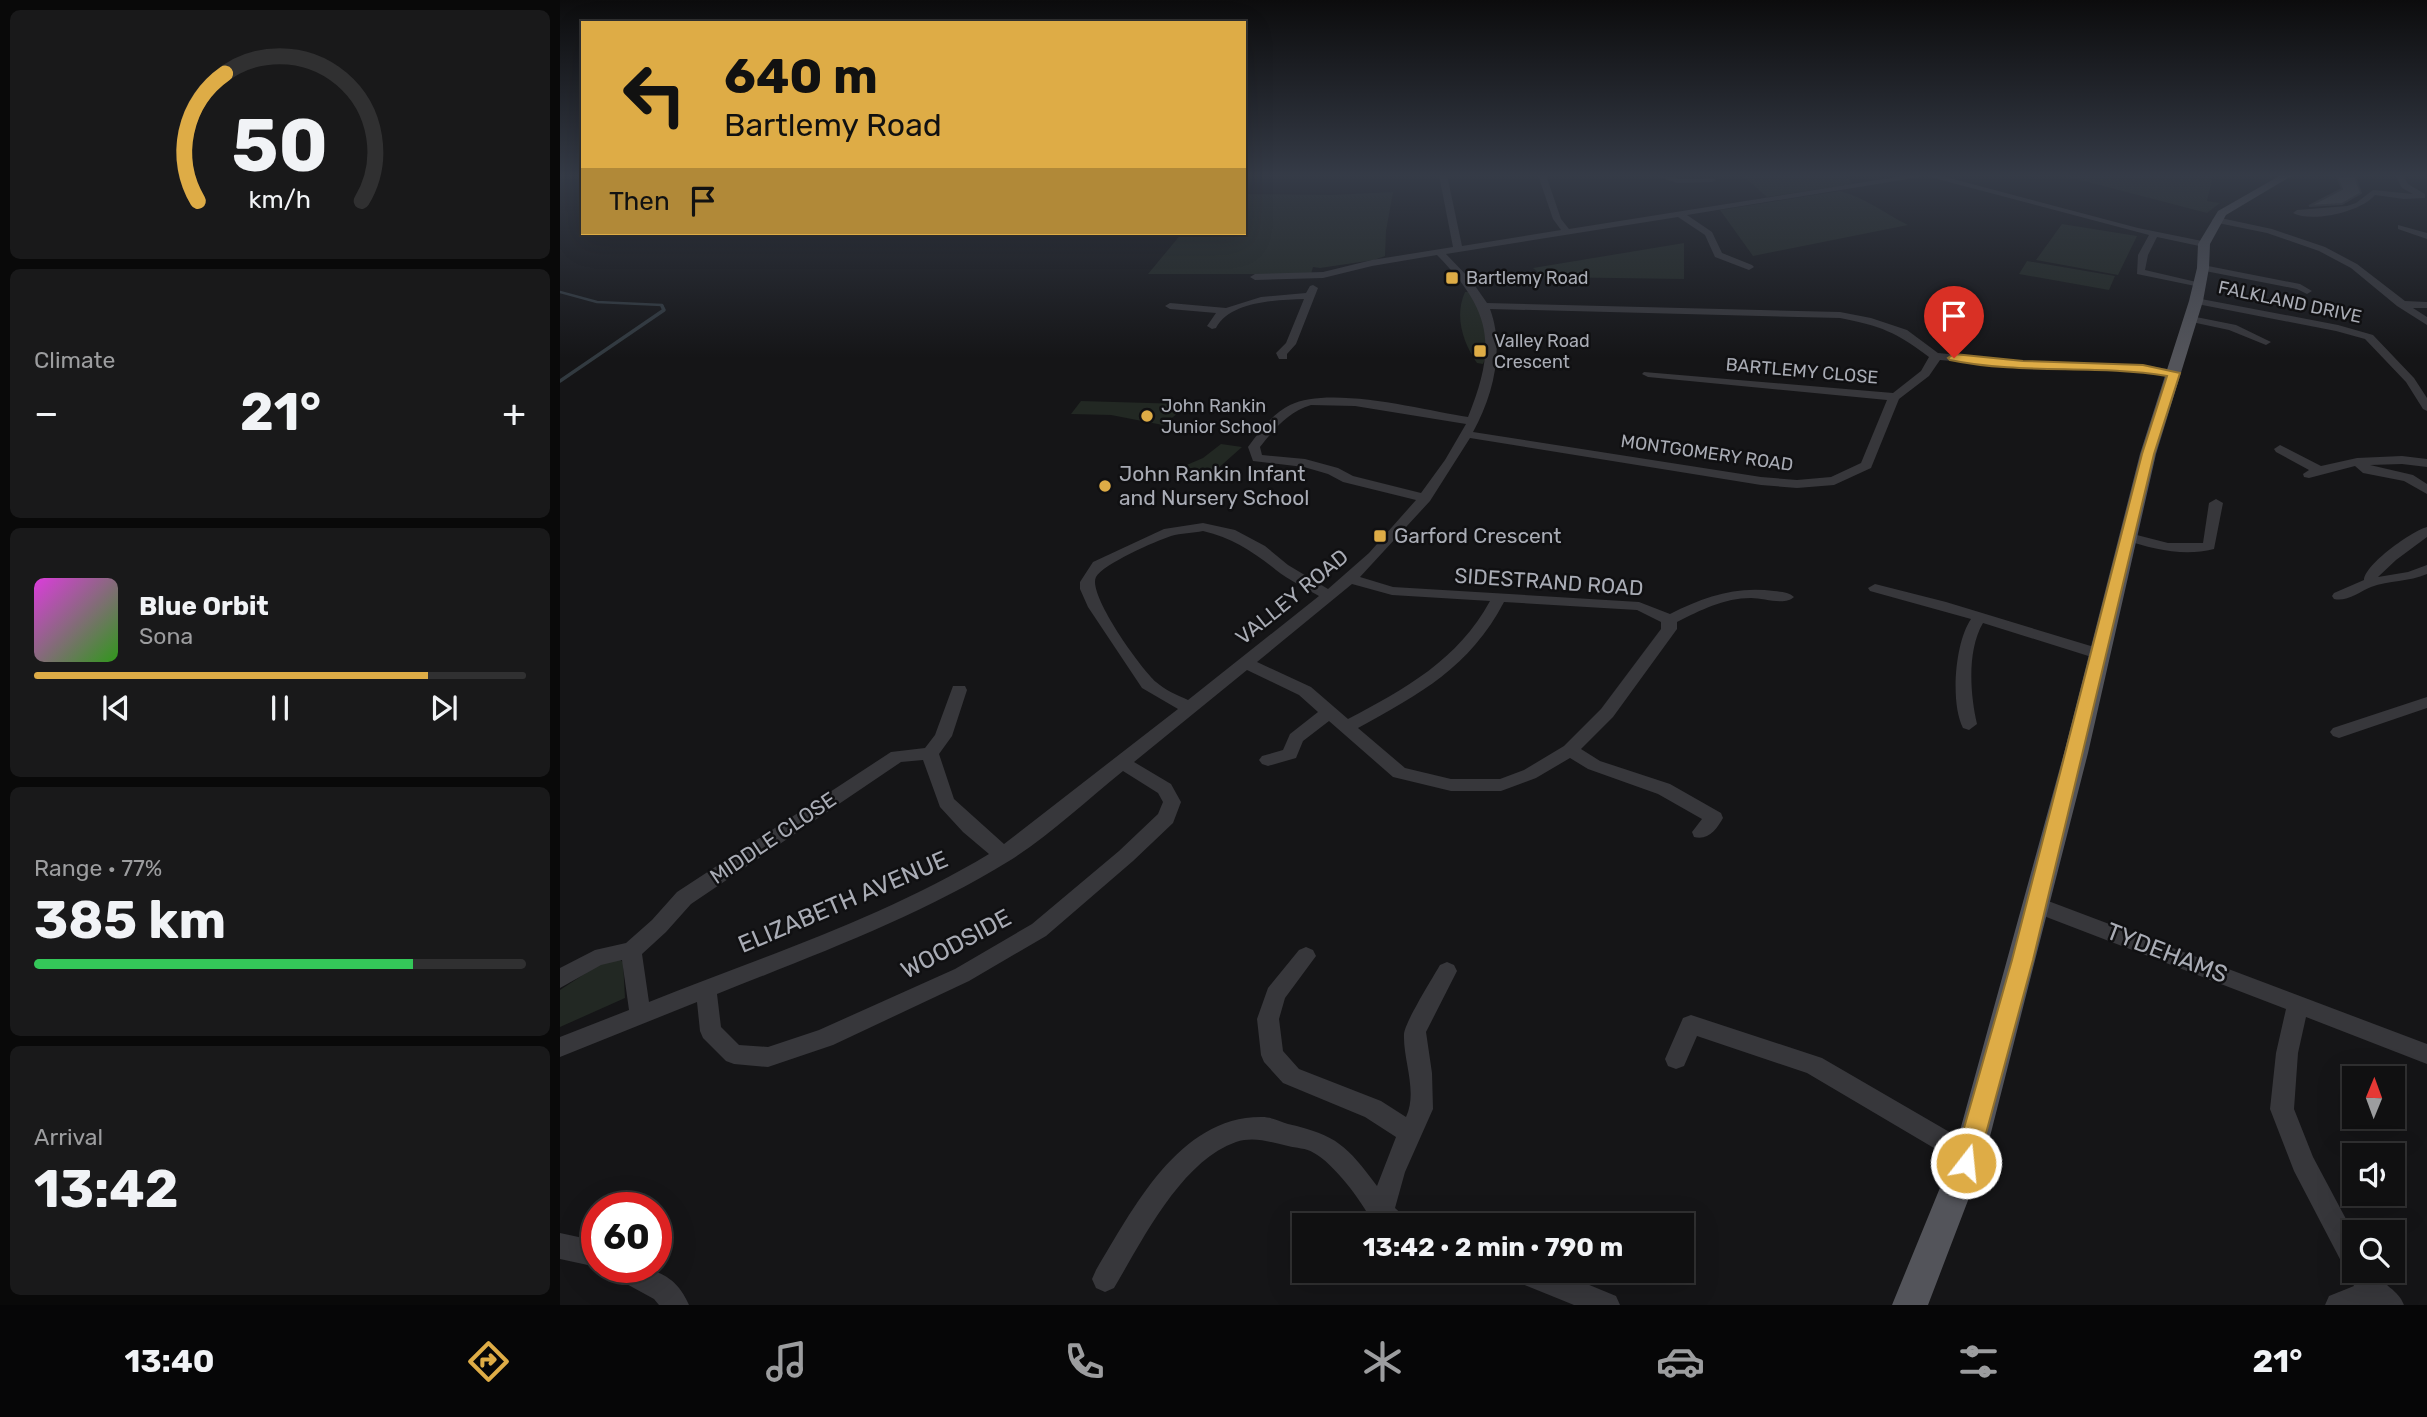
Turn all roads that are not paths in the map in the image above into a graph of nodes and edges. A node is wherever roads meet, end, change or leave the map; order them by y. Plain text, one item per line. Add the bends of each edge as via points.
1 (1455, 236) edge
2 (1548, 236) edge
3 (1710, 236) edge
4 (2153, 236) edge
5 (2164, 236) edge
6 (2208, 236) edge
7 (2282, 236) edge
8 (2204, 244) junction
9 (1458, 250) junction
10 (1440, 253) junction
11 (1749, 267) dead end
12 (1323, 275) junction
13 (1255, 277) dead end
14 (2306, 288) dead end
15 (2198, 293) junction
16 (1310, 296) junction
17 (2399, 304) junction
18 (1170, 305) dead end
19 (2427, 305) edge
20 (1483, 306) junction
21 (1225, 311) junction
22 (2427, 322) edge
23 (1212, 326) dead end
24 (2266, 342) dead end
25 (1935, 356) junction
26 (1283, 357) dead end
27 (2174, 373) junction
28 (1648, 374) dead end
29 (1895, 397) junction
30 (2427, 407) edge
31 (1469, 428) junction
32 (2280, 449) dead end
33 (2357, 462) junction
34 (2427, 463) edge
35 (2427, 472) edge
36 (2408, 478) junction
37 (2427, 490) edge
38 (1425, 498) junction
39 (2216, 503) dead end
40 (2427, 531) edge
41 (2129, 537) junction
42 (2427, 569) edge
43 (1350, 579) junction
44 (2371, 582) junction
45 (1873, 589) dead end
46 (1329, 596) junction
47 (2339, 596) dead end
48 (1787, 597) dead end
49 (1499, 598) junction
50 (1979, 618) junction
51 (1669, 620) junction
52 (2098, 654) junction
53 (1246, 663) junction
54 (959, 690) dead end
55 (2427, 702) edge
56 (1191, 708) junction
57 (1330, 711) junction
58 (1969, 724) dead end
59 (1349, 726) junction
60 (2339, 732) dead end
61 (1570, 750) junction
62 (930, 754) junction
63 (1268, 760) dead end
64 (1123, 763) junction
65 (1701, 832) dead end
66 (1004, 855) junction
67 (2035, 904) junction
68 (631, 951) junction
69 (1306, 956) dead end
70 (1447, 971) dead end
71 (560, 979) edge
72 (706, 987) junction
73 (2298, 1004) junction
74 (640, 1013) junction
75 (560, 1046) edge
76 (2427, 1054) edge
77 (1676, 1059) dead end
78 (1411, 1133) junction
79 (1969, 1156) junction
80 (1383, 1213) edge
81 (1388, 1213) edge
82 (2342, 1237) edge
83 (560, 1246) edge
84 (581, 1251) edge
85 (1105, 1279) dead end
86 (650, 1283) edge
87 (1551, 1283) edge
88 (2374, 1289) edge
89 (676, 1305) edge
90 (1607, 1305) edge
91 (1910, 1305) edge
92 (2338, 1305) edge

1 - 9 street
2 - 9 street
3 - 11 street via 1718,255 1734,265
4 - 15 street via 2140,272
5 - 8 street
6 - 8 main road
7 - 17 street via 2358,269
8 - 15 main road
9 - 10 street
10 - 12 street
10 - 20 street, VALLEY ROAD
12 - 13 street
12 - 16 street
14 - 15 street
15 - 24 street via 2232,327
15 - 27 main road
15 - 30 street, FALKLAND DRIVE via 2369,337 2410,380
16 - 21 street via 1259,300
16 - 26 street
17 - 19 street
17 - 22 street
18 - 21 street
20 - 25 street via 1840,315 1903,332
20 - 31 street, VALLEY ROAD via 1490,327 1490,358
21 - 23 street
25 - 27 street
25 - 29 street, BARTLEMY CLOSE via 1929,369
27 - 41 main road via 2148,454
28 - 29 street, BARTLEMY CLOSE
29 - 31 street, MONTGOMERY ROAD via 1867,465 1834,481 1797,484
31 - 38 street, VALLEY ROAD
31 - 38 street, MONTGOMERY ROAD via 1347,403 1305,403 1286,414 1254,447 1257,458 1305,463
32 - 33 street via 2314,472
33 - 34 street
33 - 36 street via 2368,470
35 - 36 street
36 - 37 street
38 - 43 street, VALLEY ROAD
39 - 41 street via 2209,546 2190,551
40 - 44 street via 2399,548 2371,575
41 - 52 main road
42 - 44 street
43 - 46 street, VALLEY ROAD
43 - 49 street, SIDESTRAND ROAD via 1392,591
44 - 47 street
45 - 50 street
46 - 53 street, VALLEY ROAD
46 - 56 street via 1260,549 1230,533 1203,527 1169,531 1098,565 1089,575 1087,589 1112,634 1147,683
48 - 51 street via 1756,587 1722,594
49 - 51 street, SIDESTRAND ROAD via 1639,606
49 - 59 street via 1457,660
50 - 52 street
50 - 58 street via 1969,630 1963,657
51 - 61 street via 1662,642 1607,713
52 - 67 main road
53 - 56 street, VALLEY ROAD
53 - 57 street via 1305,691
54 - 62 street via 943,736
55 - 60 street
56 - 64 street, VALLEY ROAD
57 - 59 street
57 - 63 street via 1296,737 1290,754
59 - 61 street via 1399,772 1451,785 1502,785
61 - 65 street via 1594,765 1664,789 1714,818
62 - 66 street via 946,802
62 - 68 street, MIDDLE CLOSE via 897,755 868,772 684,898
64 - 66 street, ELIZABETH AVENUE
64 - 72 street, WOODSIDE via 1165,789 1172,802 1166,818 1040,930 962,975 825,1038 768,1057 734,1054 711,1031
66 - 72 street, ELIZABETH AVENUE via 922,901
67 - 73 street, TYDEHAMS
67 - 79 main road
68 - 71 street via 592,958
68 - 74 street
69 - 78 street via 1276,994 1268,1019 1272,1055 1292,1076 1373,1109
70 - 78 street via 1415,1032 1421,1109
72 - 74 street, ELIZABETH AVENUE
73 - 76 street, TYDEHAMS
73 - 82 street via 2282,1109 2303,1163
74 - 75 street, ELIZABETH AVENUE
77 - 79 street via 1691,1025 1814,1065
78 - 81 street via 1392,1171
79 - 91 main road
80 - 85 street via 1340,1159 1319,1143 1261,1128 1225,1135 1187,1159 1161,1189
83 - 84 street
86 - 89 street
87 - 90 street
88 - 92 street

